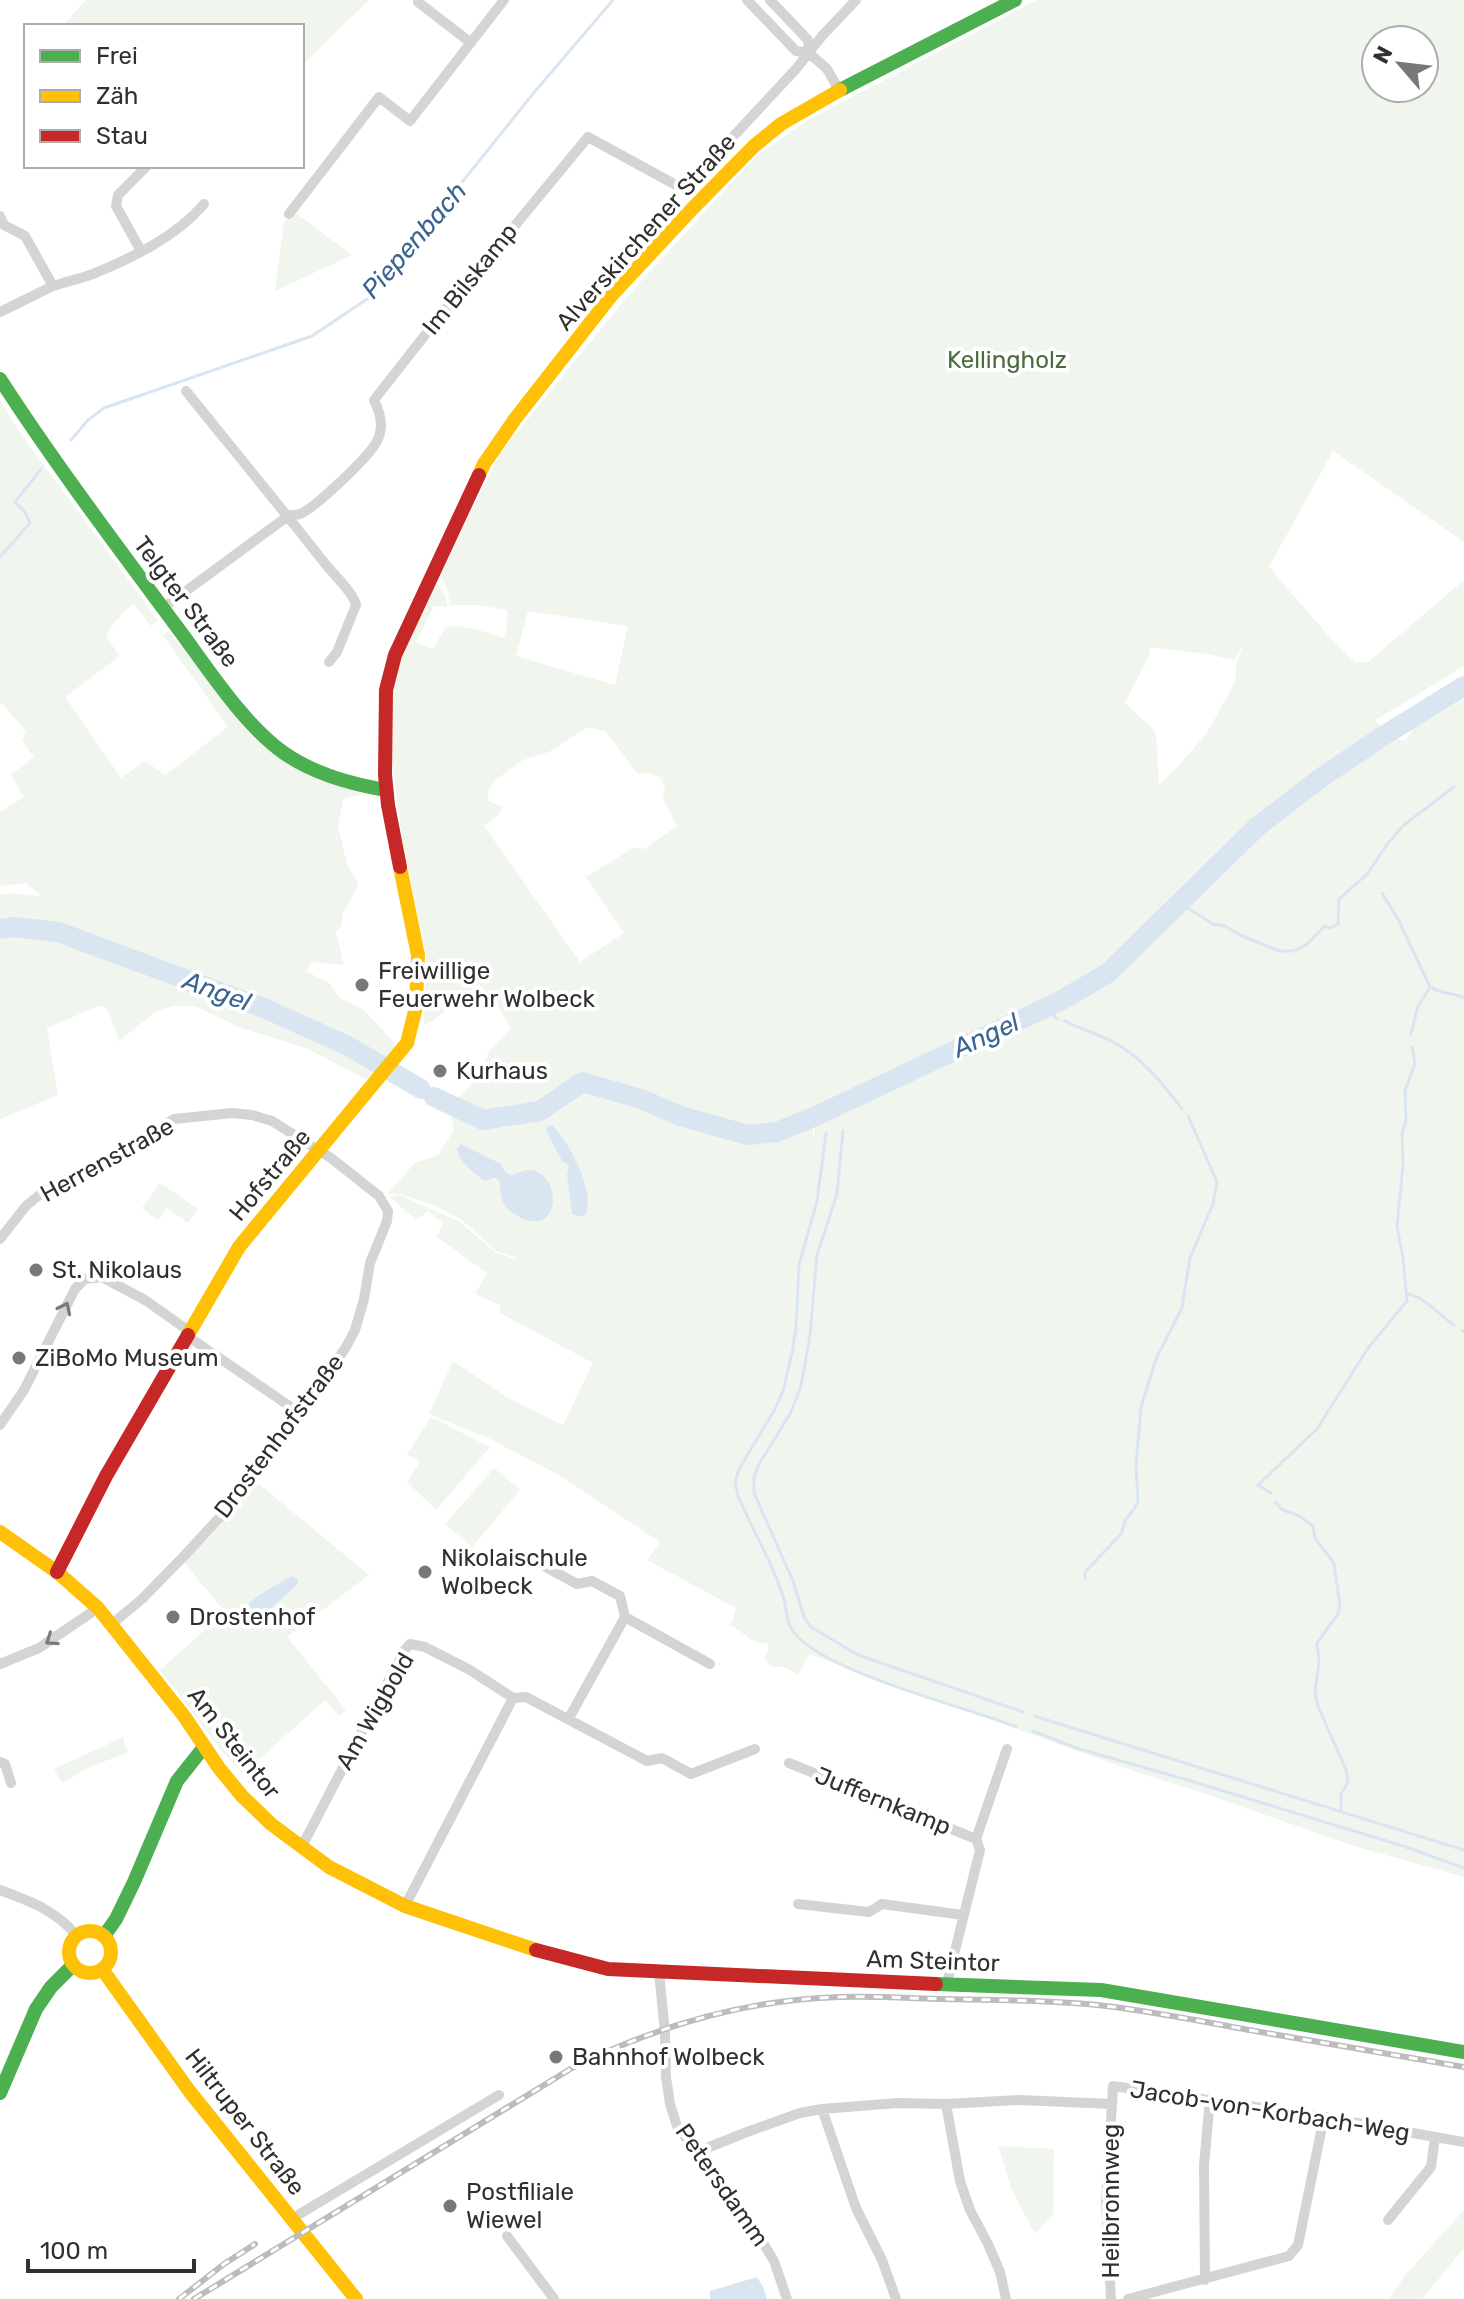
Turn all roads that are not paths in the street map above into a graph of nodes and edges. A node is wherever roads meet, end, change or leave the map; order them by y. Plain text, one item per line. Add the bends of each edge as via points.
1 (504, 0) edge
2 (747, 0) edge
3 (770, 0) edge
4 (856, 0) edge
5 (1015, 0) edge
6 (418, 2) dead end
7 (471, 43) junction
8 (809, 53) junction
9 (839, 90) junction
10 (145, 168) edge
11 (702, 170) junction
12 (703, 197) junction
13 (204, 204) dead end
14 (289, 214) dead end
15 (0, 216) edge
16 (141, 251) junction
17 (53, 286) junction
18 (0, 312) edge
19 (0, 379) edge
20 (186, 391) dead end
21 (288, 516) junction
22 (163, 608) junction
23 (329, 662) dead end
24 (386, 790) junction
25 (318, 1150) junction
26 (0, 1239) edge
27 (188, 1333) junction
28 (301, 1414) junction
29 (0, 1425) edge
30 (0, 1532) edge
31 (546, 1567) dead end
32 (57, 1572) junction
33 (98, 1608) junction
34 (625, 1617) junction
35 (112, 1624) junction
36 (0, 1664) edge
37 (710, 1664) dead end
38 (513, 1698) junction
39 (569, 1718) junction
40 (204, 1747) junction
41 (755, 1749) dead end
42 (1007, 1749) dead end
43 (0, 1762) edge
44 (789, 1763) dead end
45 (11, 1783) dead end
46 (976, 1839) junction
47 (301, 1848) junction
48 (0, 1890) edge
49 (798, 1904) dead end
50 (405, 1906) junction
51 (963, 1915) junction
52 (76, 1935) junction
53 (104, 1936) junction
54 (73, 1965) junction
55 (102, 1969) junction
56 (659, 1972) junction
57 (947, 1983) junction
58 (1464, 2052) edge
59 (0, 2093) edge
60 (499, 2095) dead end
61 (1210, 2099) junction
62 (946, 2104) junction
63 (1112, 2104) junction
64 (822, 2109) junction
65 (1324, 2117) junction
66 (1435, 2137) junction
67 (1464, 2142) edge
68 (697, 2152) junction
69 (293, 2218) junction
70 (1388, 2220) dead end
71 (507, 2236) dead end
72 (1205, 2280) junction
73 (356, 2299) edge
74 (554, 2299) edge
75 (787, 2299) edge
76 (896, 2299) edge
77 (1006, 2299) edge
78 (1111, 2299) edge
79 (1128, 2299) edge

1 - 7 street
2 - 8 street via 796,51
3 - 8 street via 808,40
4 - 8 street
5 - 9 street, Alverskirchener Straße
6 - 7 street
7 - 14 street via 410,121 379,97
8 - 9 street
8 - 11 street
9 - 12 street, Alverskirchener Straße via 781,124
10 - 16 street via 116,201
11 - 12 street
11 - 21 street, Im Bilskamp via 679,186 588,137 374,400 381,428 370,452 342,482 301,514
12 - 24 street, Alverskirchener Straße via 611,296 484,464 390,670
13 - 16 street
15 - 17 street via 4,225 25,236
16 - 17 street
17 - 18 street
19 - 22 street, Telgter Straße
20 - 21 street
21 - 22 street, Im Bilskamp
21 - 23 street via 355,599
22 - 24 street, Telgter Straße via 269,742 305,765
24 - 25 street, Hofstraße via 418,955 415,1019 397,1058
25 - 26 street, Herrenstraße via 272,1121 252,1115 174,1119 43,1192
25 - 27 street, Hofstraße via 239,1247
25 - 28 street, Drostenhofstraße via 379,1196 388,1211 355,1330
27 - 28 street
29 -> 27 street via 85,1279 102,1277 145,1300
27 - 32 street, Hofstraße
28 - 35 street, Drostenhofstraße via 244,1491
30 - 32 street, Am Steintor
31 - 34 street via 577,1584 592,1581 620,1596
32 - 33 street, Am Steintor
33 - 35 street, Am Steintor
33 -> 36 street via 39,1648
34 - 37 street
34 - 39 street
35 - 40 street, Am Steintor
38 - 39 street, Am Wigbold via 526,1697
38 - 47 street, Am Wigbold via 470,1670 410,1644
38 - 50 street
39 - 41 street, Am Wigbold via 647,1761 662,1758 691,1774
40 - 47 street, Am Steintor via 242,1796
40 - 53 street via 174,1786 136,1881
42 - 46 street, Juffernkamp
43 - 45 street
44 - 46 street, Juffernkamp
46 - 51 street, Juffernkamp via 980,1850
47 - 50 street, Am Steintor
48 - 52 street via 50,1911
49 - 51 street via 869,1912 882,1904
50 - 56 street, Am Steintor via 608,1969
51 - 57 street, Juffernkamp
52 - 53 street via 91,1930
52 - 54 street via 68,1953
53 - 55 street via 111,1954
54 - 55 street via 90,1974
54 - 59 street via 36,2009
55 - 69 street, Hiltruper Straße via 190,2092
56 - 57 street, Am Steintor
56 - 68 street, Petersdamm via 670,2104 677,2126
57 - 58 street, Am Steintor via 1101,1990
60 - 69 street
61 - 63 street, Jacob-von-Korbach-Weg via 1113,2086
61 - 65 street, Jacob-von-Korbach-Weg
61 - 72 street via 1204,2165
62 - 63 street, Jacob-von-Korbach-Weg
62 - 64 street, Jacob-von-Korbach-Weg
62 - 77 street via 960,2181 1000,2272
63 - 78 street, Heilbronnweg via 1106,2202
64 - 68 street, Jacob-von-Korbach-Weg
64 - 76 street via 856,2208
65 - 66 street, Jacob-von-Korbach-Weg
65 - 72 street via 1298,2245 1289,2256
66 - 67 street, Jacob-von-Korbach-Weg
66 - 70 street, Jacob-von-Korbach-Weg via 1431,2167
68 - 75 street, Petersdamm via 754,2228 774,2261
69 - 73 street, Hiltruper Straße
71 - 74 street
72 - 79 street

